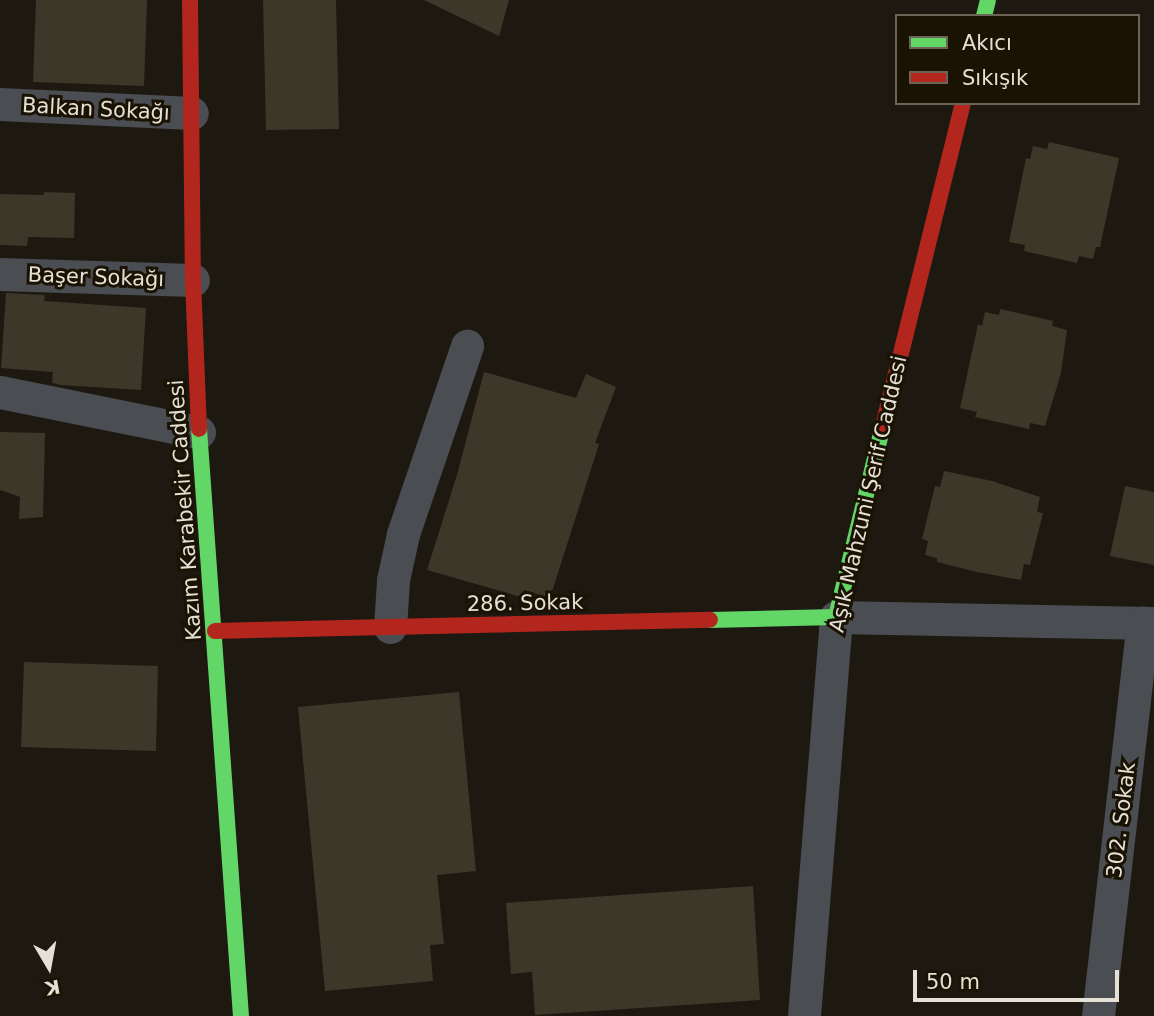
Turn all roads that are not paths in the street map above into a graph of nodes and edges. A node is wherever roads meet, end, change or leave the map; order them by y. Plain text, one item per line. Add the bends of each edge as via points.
1 (190, 0) edge
2 (0, 104) edge
3 (963, 105) edge
4 (191, 113) junction
5 (0, 274) edge
6 (193, 280) junction
7 (467, 346) dead end
8 (0, 392) edge
9 (199, 432) junction
10 (836, 617) junction
11 (1149, 623) edge
12 (390, 627) junction
13 (215, 631) junction
14 (241, 1016) edge
15 (804, 1016) edge
16 (1098, 1016) edge

1 - 4 street, Kazım Karabekir Caddesi
2 - 4 street, Balkan Sokağı
3 - 10 street, Aşık Mahzuni Şerif Caddesi
4 - 6 street, Kazım Karabekir Caddesi
5 - 6 street, Başer Sokağı
6 - 9 street, Kazım Karabekir Caddesi
7 - 12 street via 403,534 393,580
8 - 9 street
9 - 13 street, Kazım Karabekir Caddesi
10 - 11 street
10 - 12 street, 286. Sokak
10 - 15 street, Aşık Mahzuni Şerif Caddesi
11 - 16 street, 302. Sokak
12 - 13 street, 286. Sokak
13 - 14 street, Kazım Karabekir Caddesi

